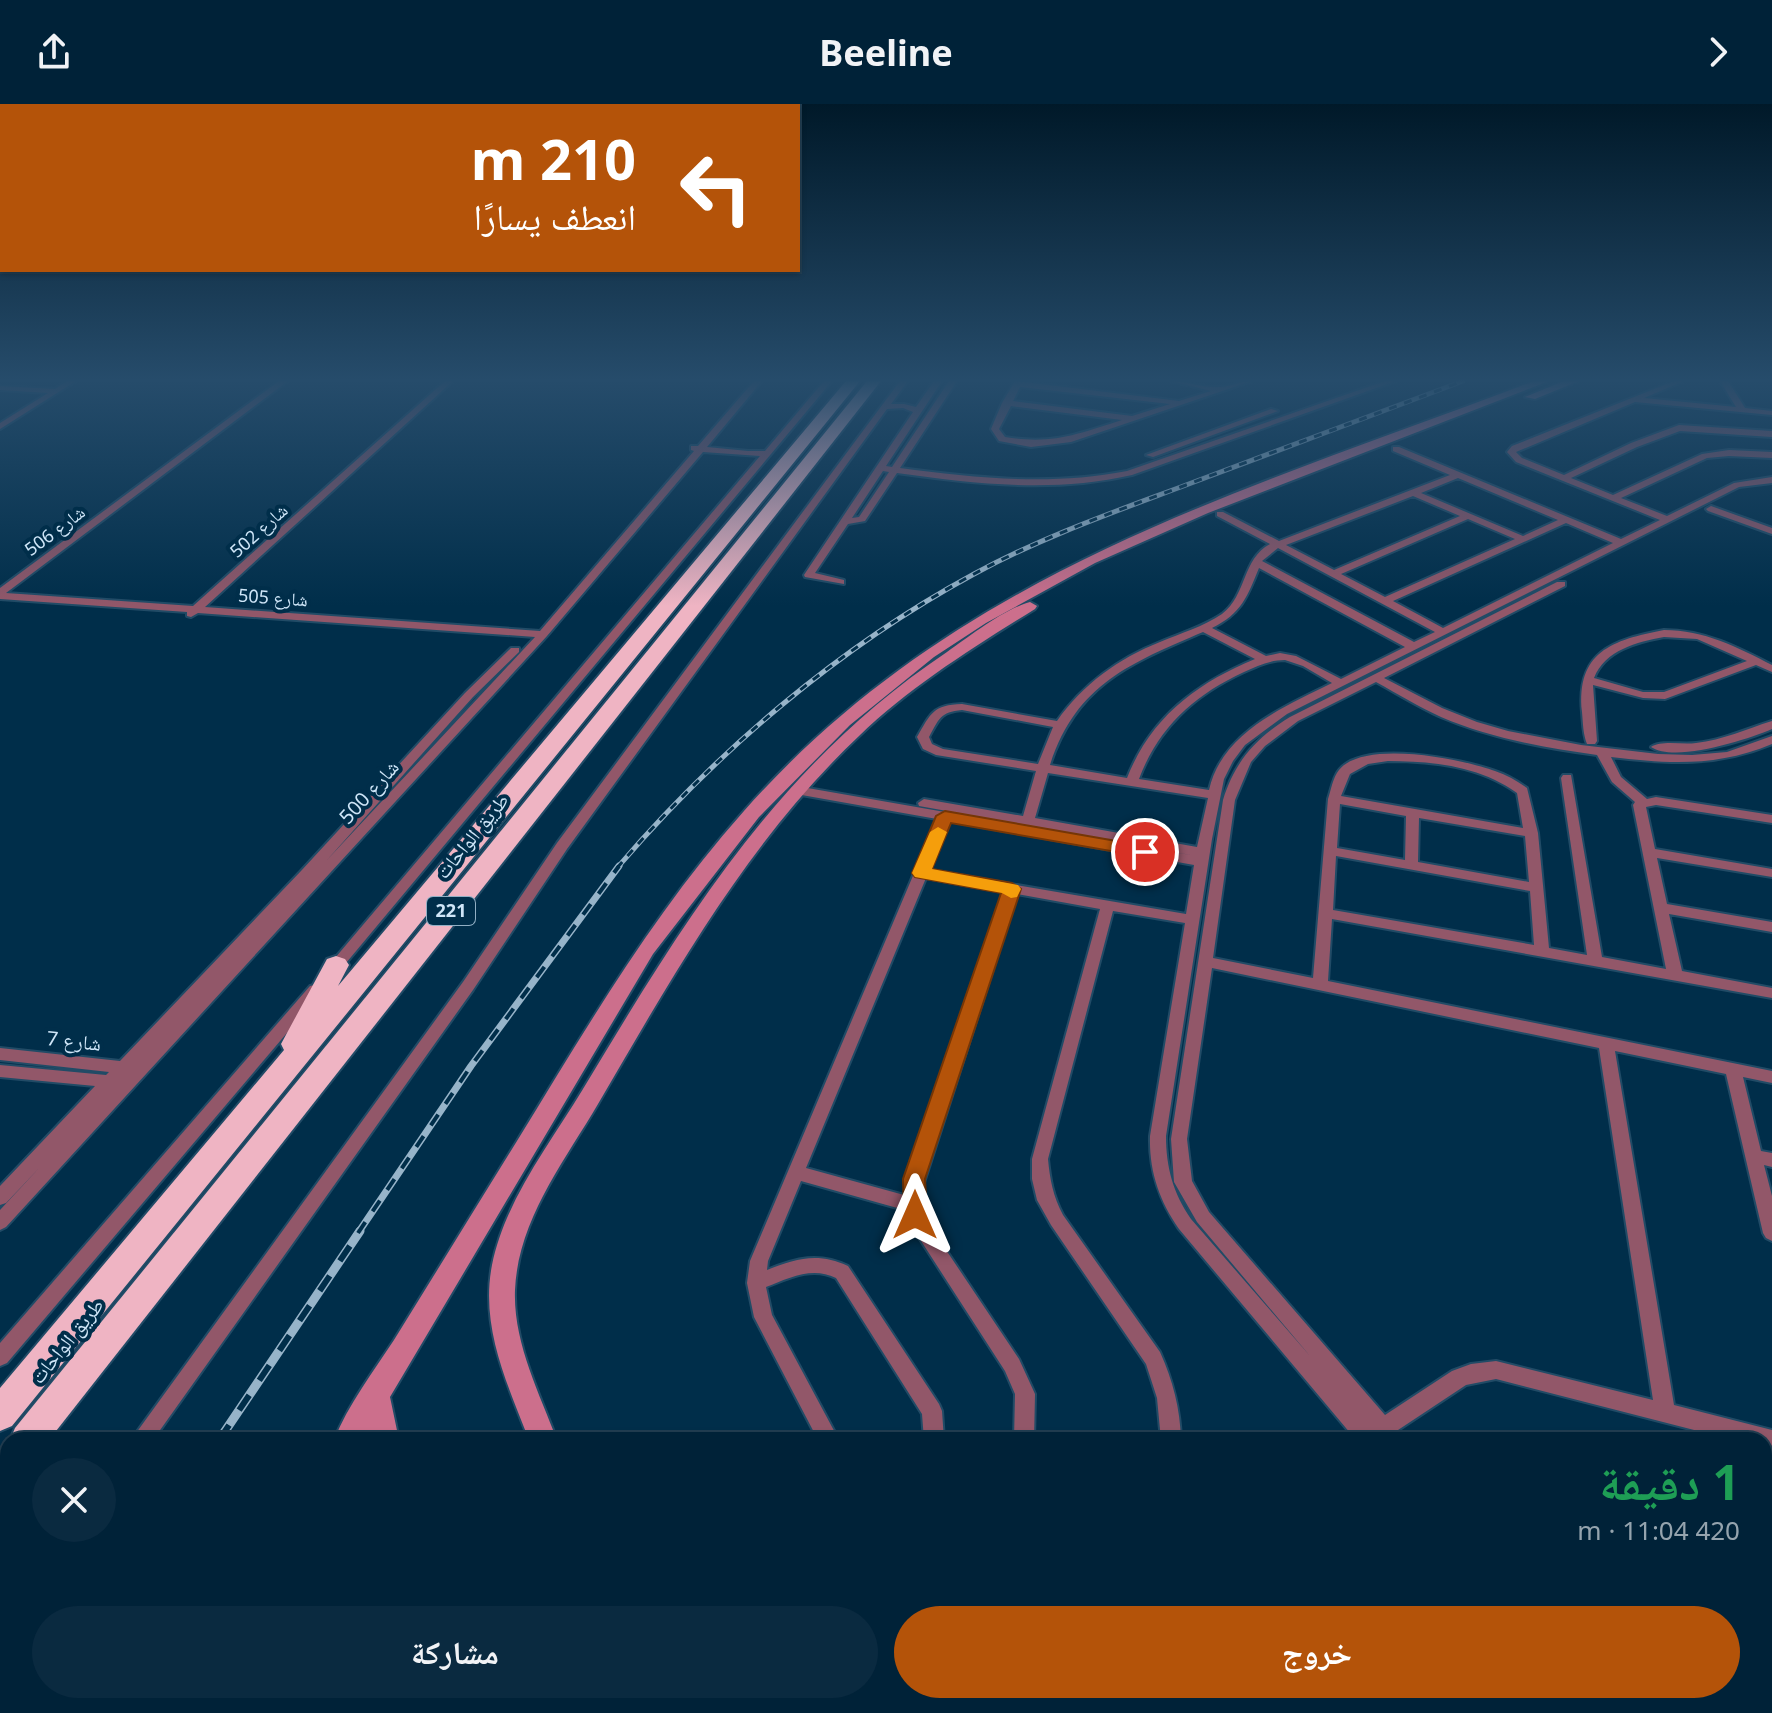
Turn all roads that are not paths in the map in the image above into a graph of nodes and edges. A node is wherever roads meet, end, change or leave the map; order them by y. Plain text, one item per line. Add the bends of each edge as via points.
1 (175, 456) edge
2 (179, 456) edge
3 (372, 456) edge
4 (689, 456) edge
5 (722, 456) edge
6 (738, 456) edge
7 (766, 456) edge
8 (769, 456) edge
9 (790, 456) edge
10 (828, 456) edge
11 (849, 456) edge
12 (888, 456) edge
13 (903, 456) edge
14 (1149, 456) edge
15 (1178, 456) edge
16 (1361, 456) edge
17 (1375, 456) edge
18 (1418, 456) edge
19 (1421, 456) edge
20 (1516, 456) edge
21 (1610, 456) edge
22 (1705, 456) edge
23 (764, 459) junction
24 (882, 464) junction
25 (896, 466) junction
26 (1458, 475) junction
27 (1564, 478) junction
28 (1772, 483) edge
29 (1412, 492) junction
30 (1614, 498) junction
31 (1714, 507) junction
32 (1220, 514) junction
33 (1467, 516) junction
34 (1566, 520) junction
35 (1668, 520) junction
36 (843, 522) junction
37 (1772, 525) edge
38 (1168, 530) junction
39 (1772, 531) edge
40 (1523, 539) junction
41 (1625, 541) junction
42 (1278, 545) junction
43 (1256, 562) junction
44 (1333, 574) junction
45 (840, 582) dead end
46 (0, 583) edge
47 (0, 594) edge
48 (1385, 601) junction
49 (0, 603) edge
50 (198, 614) junction
51 (1203, 628) junction
52 (1443, 632) junction
53 (534, 638) junction
54 (1414, 647) junction
55 (1265, 660) junction
56 (1756, 661) junction
57 (1772, 669) edge
58 (1381, 675) junction
59 (1587, 680) junction
60 (1341, 683) junction
61 (1061, 725) junction
62 (1772, 725) edge
63 (1772, 740) edge
64 (1596, 746) junction
65 (1756, 747) junction
66 (1772, 756) edge
67 (1044, 768) junction
68 (1567, 778) dead end
69 (1132, 782) junction
70 (799, 786) junction
71 (1214, 795) junction
72 (1334, 799) junction
73 (1643, 802) junction
74 (1413, 813) junction
75 (945, 816) junction
76 (1772, 819) edge
77 (1028, 821) junction
78 (1208, 826) junction
79 (1224, 829) junction
80 (1531, 833) junction
81 (1330, 851) junction
82 (1649, 852) junction
83 (1202, 857) junction
84 (1411, 866) junction
85 (921, 873) junction
86 (1772, 873) edge
87 (1536, 888) junction
88 (1012, 889) junction
89 (1108, 905) junction
90 (1661, 908) junction
91 (1325, 913) junction
92 (1193, 920) junction
93 (1772, 927) edge
94 (1542, 950) junction
95 (1595, 960) junction
96 (1206, 962) junction
97 (336, 965) junction
98 (1675, 975) junction
99 (1320, 985) junction
100 (1772, 993) edge
101 (1173, 1042) junction
102 (1606, 1043) junction
103 (1193, 1046) junction
104 (0, 1054) edge
105 (144, 1069) joint
106 (1733, 1069) junction
107 (0, 1071) edge
108 (128, 1075) junction
109 (1772, 1077) edge
110 (112, 1082) junction
111 (270, 1090) junction
112 (1753, 1156) junction
113 (1772, 1160) edge
114 (796, 1172) junction
115 (15, 1182) junction
116 (501, 1186) junction
117 (33, 1187) junction
118 (533, 1195) junction
119 (0, 1198) edge
120 (913, 1205) junction
121 (0, 1222) edge
122 (1772, 1233) edge
123 (756, 1283) junction
124 (1249, 1285) junction
125 (0, 1357) edge
126 (375, 1395) junction
127 (1665, 1413) junction
128 (0, 1414) edge
129 (34, 1432) edge
130 (147, 1432) edge
131 (353, 1432) edge
132 (383, 1432) edge
133 (540, 1432) edge
134 (825, 1432) edge
135 (933, 1432) edge
136 (1024, 1432) edge
137 (1171, 1432) edge
138 (1378, 1432) edge
139 (1387, 1432) edge
140 (1740, 1432) edge

1 - 46 street, شارع 506
2 - 47 street, شارع 506
3 - 50 street, شارع 502
4 - 53 street, شارع 500
5 - 23 street
6 - 23 street
7 - 23 street, طريق الواحات / 221
8 - 23 highway
9 - 111 highway, طريق الواحات / 221
10 - 129 highway, طريق الواحات / 221
11 - 130 street, طريق الواحات / 221 via 562,846 468,986
12 - 24 street
13 - 25 street
14 - 25 street via 1087,473 1014,476
15 - 25 street via 1129,473 1043,485 995,483
16 - 38 street
17 - 32 street
18 - 26 street
19 - 41 street
20 - 27 street
21 - 27 street
22 - 30 street
23 - 97 street, طريق الواحات / 221
24 - 25 street
24 - 36 street
25 - 36 street via 862,519
26 - 29 street
26 - 34 street
27 - 30 street
28 - 31 street
28 - 35 street via 1737,485
29 - 33 street
29 - 42 street
30 - 35 street
31 - 37 street
31 - 39 street
31 - 58 street
32 - 38 street
32 - 42 street
33 - 40 street
33 - 44 street
34 - 40 street
34 - 41 street
35 - 41 street
36 - 45 street via 809,575
38 - 70 street via 943,661 854,731
38 - 116 street via 1116,545 987,615 903,672 803,759 726,842 654,938
40 - 48 street
41 - 52 street
42 - 43 street
42 - 44 street
43 - 51 street via 1239,605
43 - 54 street
44 - 48 street
47 - 50 street, شارع 505
48 - 52 street
49 - 50 street, شارع 505
50 - 53 street, شارع 505
51 - 55 street
51 - 61 street via 1116,669
52 - 54 street
53 - 105 street, شارع 500
53 - 108 street, شارع 500 via 469,695
54 - 60 street
55 - 60 street via 1288,657
55 - 69 street via 1212,684 1169,716 1146,746
56 - 57 street
56 - 59 street via 1665,696
56 - 59 street via 1699,634 1657,632 1616,648
58 - 64 street via 1472,725 1524,738
58 - 79 street via 1294,719 1254,747 1234,783
59 - 64 street
60 - 71 street via 1283,712 1241,742 1227,760
61 - 67 street
61 - 67 street via 954,707 937,713 924,733 927,746 940,752
62 - 64 street via 1728,743 1692,749
63 - 65 street
64 - 65 street via 1703,758
64 - 73 street via 1616,779
65 - 66 street
67 - 69 street
67 - 77 street
68 - 95 street
69 - 71 street
70 - 75 street
70 - 77 street
70 - 118 street via 725,880 656,986
71 - 78 street
72 - 74 street
72 - 80 street via 1344,772 1369,759 1414,759 1481,770 1506,778 1523,791
72 - 81 street
73 - 76 street
73 - 82 street via 1639,809
74 - 80 street
74 - 84 street
75 - 83 street
75 - 85 street
77 - 83 street
78 - 79 street
78 - 83 street
79 - 96 street
80 - 87 street
81 - 84 street
81 - 91 street
82 - 86 street
82 - 90 street
83 - 92 street
84 - 87 street
85 - 88 street
85 - 114 street
87 - 94 street
88 - 89 street
88 - 120 street via 914,1179
89 - 92 street
89 - 137 street via 1040,1159 1041,1179 1057,1220 1153,1358 1169,1402
90 - 93 street
90 - 98 street
91 - 94 street
91 - 99 street
92 - 101 street
94 - 95 street
95 - 98 street
96 - 99 street
96 - 103 street
97 - 111 highway
97 - 125 street, طريق الواحات / 221
98 - 100 street
99 - 102 street
101 - 103 street
101 - 124 street via 1158,1136 1159,1168 1178,1214
102 - 106 street
102 - 127 street
103 - 124 street via 1179,1139 1183,1182
104 - 108 street, شارع 7
105 - 108 street, شارع 7
106 - 109 street
106 - 112 street
107 - 110 street, شارع 7
108 - 110 street, شارع 7
108 - 117 street, شارع 500
110 - 115 street
111 - 128 highway, طريق الواحات / 221
112 - 113 street
112 - 122 street
114 - 120 street
114 - 123 street via 759,1261
115 - 117 street
115 - 119 street
116 - 118 street
116 - 126 street
117 - 121 street, شارع 500
118 - 133 street via 509,1246 502,1312
120 - 136 street via 920,1225 1012,1365 1025,1394
123 - 134 street via 763,1317
123 - 135 street via 818,1263 842,1272 932,1411
124 - 138 street
126 - 131 street
126 - 132 street
127 - 139 street via 1510,1372 1484,1371 1459,1378
127 - 140 street

